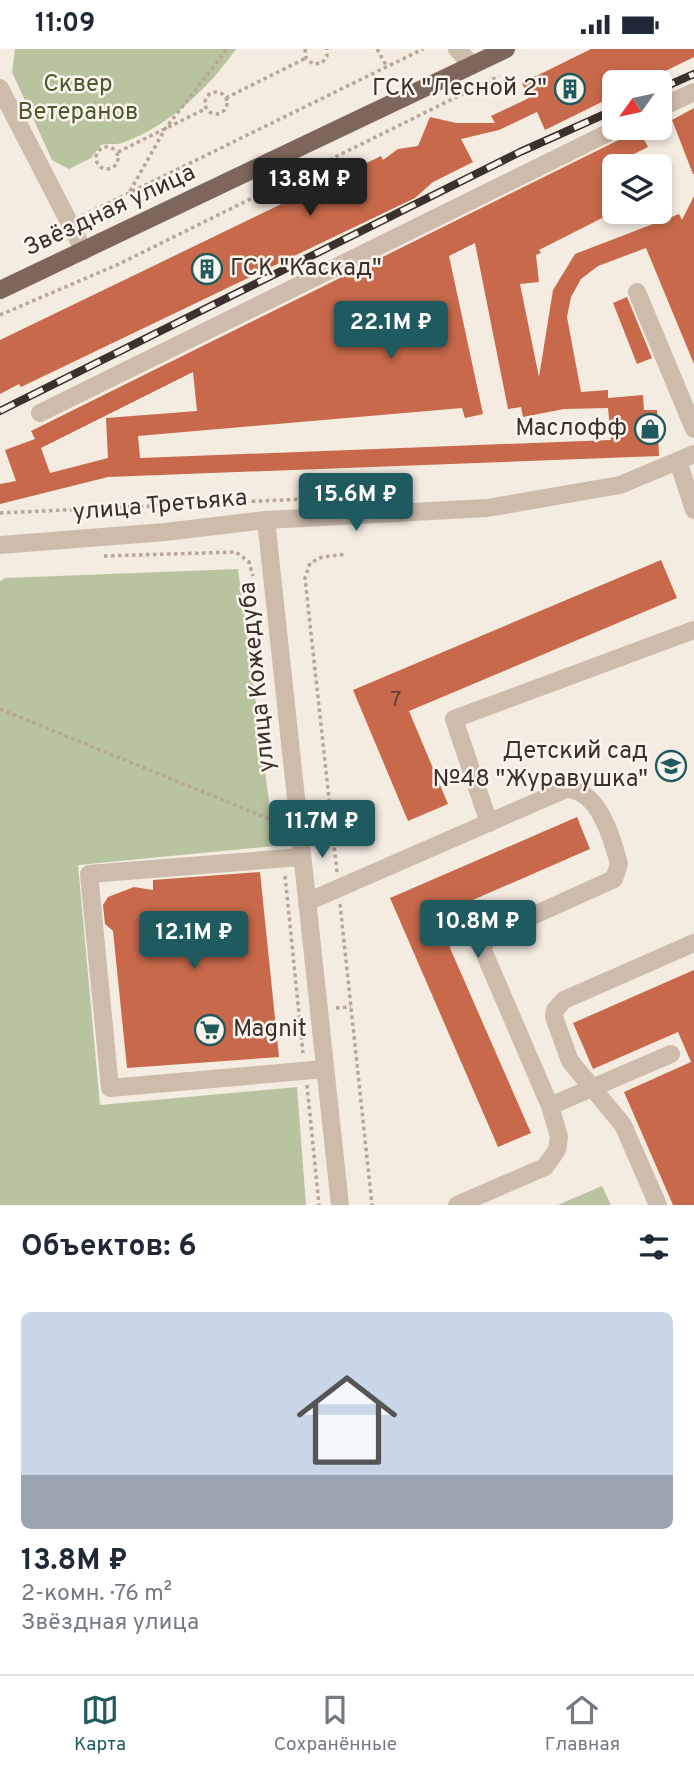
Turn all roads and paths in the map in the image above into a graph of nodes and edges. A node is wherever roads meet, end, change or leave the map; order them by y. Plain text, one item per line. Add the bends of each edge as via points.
1 (227, 49) edge
2 (305, 49) edge
3 (327, 49) edge
4 (377, 49) edge
5 (423, 49) edge
6 (457, 49) edge
7 (506, 49) edge
8 (306, 58) junction
9 (472, 65) junction
10 (387, 67) junction
11 (499, 76) dead end
12 (0, 88) edge
13 (694, 92) edge
14 (226, 98) junction
15 (672, 102) edge
16 (205, 109) junction
17 (164, 129) junction
18 (602, 136) edge
19 (118, 152) junction
20 (128, 193) junction
21 (69, 222) junction
22 (84, 251) junction
23 (0, 291) edge
24 (637, 292) dead end
25 (0, 315) edge
26 (40, 413) dead end
27 (694, 429) edge
28 (686, 457) edge
29 (307, 498) dead end
30 (694, 510) edge
31 (0, 513) edge
32 (265, 520) junction
33 (0, 545) edge
34 (348, 554) dead end
35 (92, 557) dead end
36 (305, 578) dead end
37 (255, 582) dead end
38 (694, 630) edge
39 (0, 709) edge
40 (278, 809) dead end
41 (279, 823) junction
42 (489, 823) junction
43 (283, 857) junction
44 (302, 857) junction
45 (307, 902) junction
46 (694, 943) edge
47 (671, 1053) dead end
48 (305, 1069) junction
49 (325, 1069) junction
50 (591, 1088) junction
51 (550, 1106) junction
52 (319, 1205) edge
53 (340, 1205) edge
54 (458, 1205) edge
55 (658, 1205) edge

1 - 17 path
2 - 8 path
3 - 8 path via 321,63
4 - 10 path
5 - 10 path
6 - 9 street
7 - 9 main road, Звёздная улица
8 - 14 path
9 - 22 main road, Звёздная улица
10 - 20 path
11 - 25 path via 119,264
12 - 21 street
13 - 15 street
14 - 16 path via 227,107 221,114
14 - 16 path via 219,92 210,93
16 - 17 path
17 - 19 path
17 - 20 path
18 - 26 street
19 - 19 path via 112,168 97,163 96,154 102,147
20 - 21 path
21 - 22 street
22 - 23 main road, Звёздная улица
24 - 27 street
28 - 30 street
28 - 32 street, улица Третьяка via 620,485 487,508
29 - 31 path
32 - 33 street, улица Третьяка
32 - 44 street, улица Кожедуба
34 - 36 path via 310,563
35 - 37 path via 236,552 248,562
38 - 42 street via 454,719
39 - 41 path
40 - 41 path
41 - 43 path
42 - 45 street
42 - 51 street via 566,789 582,792 595,804 620,864 608,884 490,935 483,943 484,955
43 - 44 street
43 - 48 path
43 - 48 street via 89,874 110,1088
44 - 45 street, улица Кожедуба
45 - 49 street, улица Кожедуба
46 - 50 street via 558,1005 555,1025 570,1061
47 - 50 street
48 - 49 street
48 - 52 path
49 - 53 street, улица Кожедуба
50 - 51 street
50 - 55 street via 623,1125
51 - 54 street via 559,1137 557,1150 545,1167

